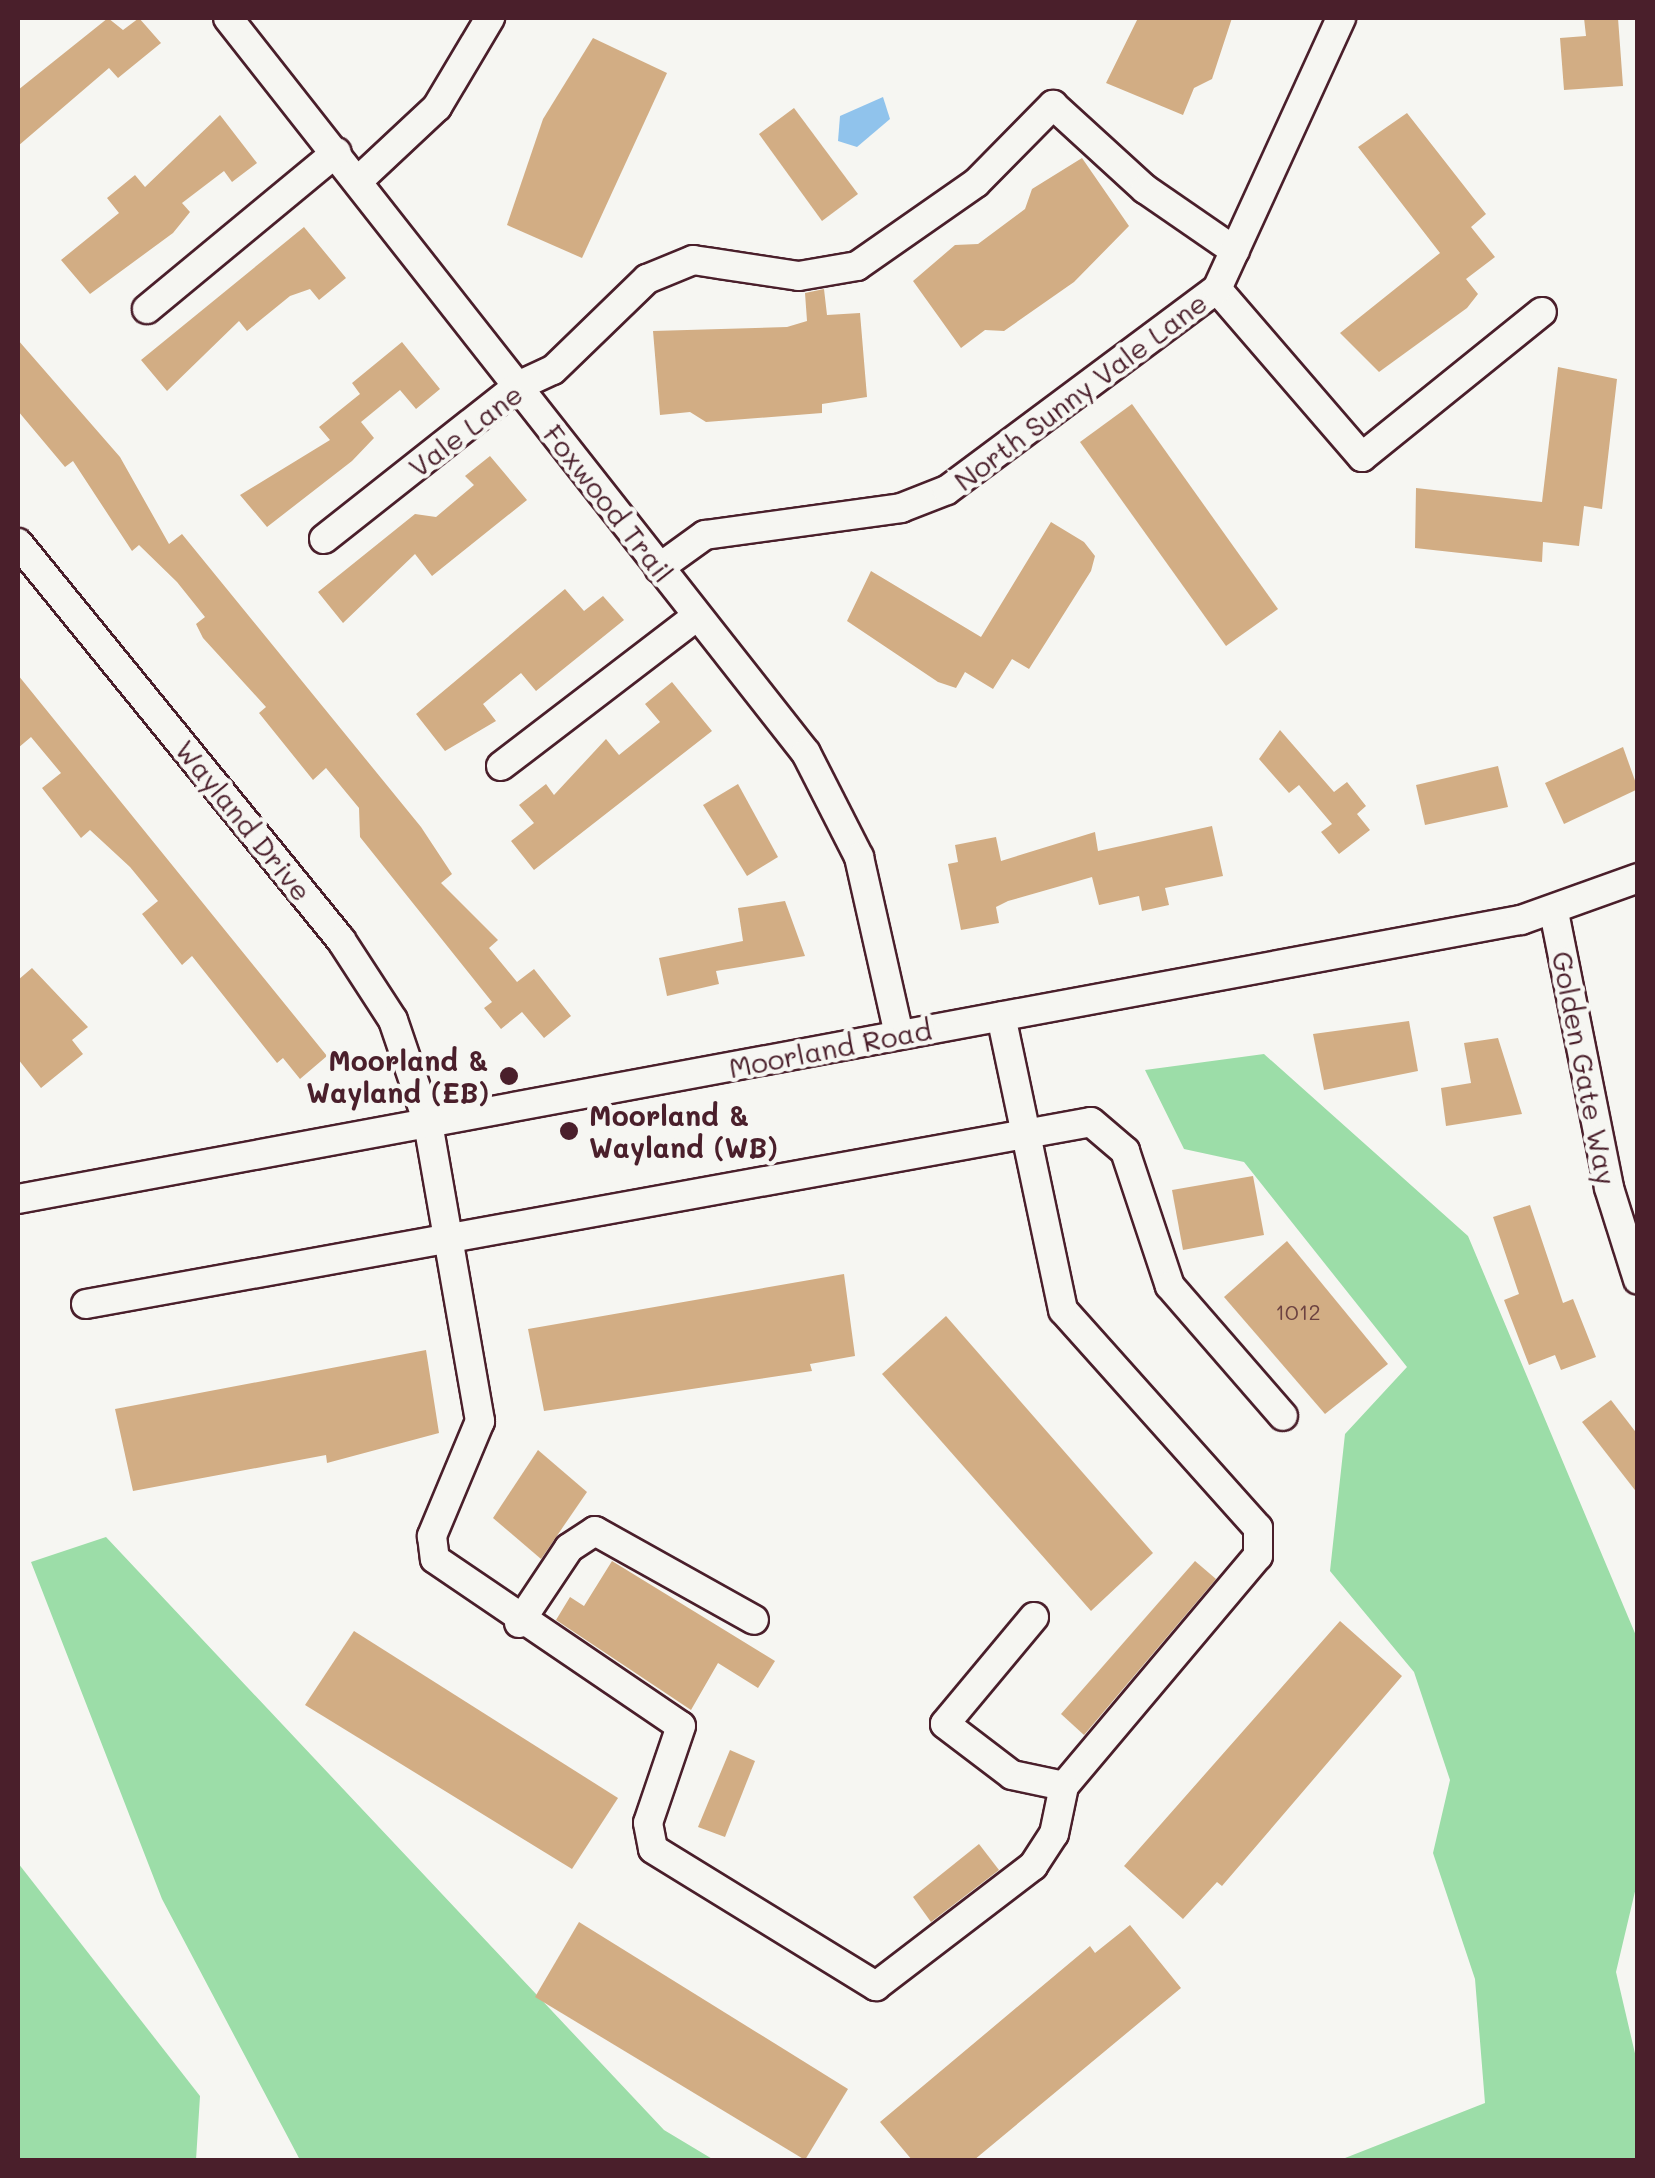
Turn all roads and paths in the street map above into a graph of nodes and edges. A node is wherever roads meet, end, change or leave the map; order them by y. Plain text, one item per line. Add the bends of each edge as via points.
1 (228, 18) edge
2 (490, 18) edge
3 (1342, 18) edge
4 (337, 152) junction
5 (359, 180) junction
6 (1235, 251) junction
7 (1217, 289) junction
8 (148, 309) dead end
9 (1542, 312) dead end
10 (518, 386) junction
11 (324, 540) dead end
12 (18, 542) edge
13 (659, 568) junction
14 (697, 616) junction
15 (501, 766) dead end
16 (1638, 878) edge
17 (1554, 912) junction
18 (1001, 1016) junction
19 (899, 1035) junction
20 (428, 1123) junction
21 (1022, 1136) junction
22 (18, 1200) edge
23 (452, 1236) junction
24 (1638, 1280) edge
25 (86, 1304) dead end
26 (1284, 1416) dead end
27 (1034, 1617) dead end
28 (754, 1620) dead end
29 (519, 1623) junction
30 (1064, 1786) junction

1 - 4 street, Foxwood Trail
2 - 5 street via 437,107
3 - 6 street, North Sunny Vale Lane
4 - 5 street, Foxwood Trail
4 - 8 street
5 - 10 street, Foxwood Trail
6 - 7 street, North Sunny Vale Lane
6 - 10 street, Vale Lane via 1145,189 1053,105 976,182 857,266 799,276 693,260 647,279 553,370
7 - 9 street via 1362,457
7 - 13 street, North Sunny Vale Lane via 946,490 901,508 706,536
10 - 11 street, Vale Lane
10 - 13 street, Foxwood Trail
12 - 20 street, Wayland Drive via 366,974 393,1020
13 - 14 street, Foxwood Trail
14 - 15 street
14 - 19 street, Foxwood Trail via 806,754 848,829
16 - 17 street, Moorland Road
17 - 18 street, Moorland Road
17 - 24 street, Golden Gate Way via 1609,1188
18 - 19 street, Moorland Road
18 - 21 street
19 - 20 street, Moorland Road
20 - 22 street, Moorland Road
20 - 23 street, Wayland Drive
21 - 23 street
21 - 26 street via 1072,1122 1108,1128 1125,1151 1170,1286
21 - 30 street via 1063,1310 1258,1528 1258,1556
23 - 25 street
23 - 29 street, Wayland Drive via 480,1421 432,1536 435,1559
27 - 30 street via 944,1724 1012,1775
28 - 29 street via 595,1532 569,1548
29 - 30 street, Wayland Drive via 681,1726 648,1824 653,1850 876,1986 1033,1866 1054,1834

